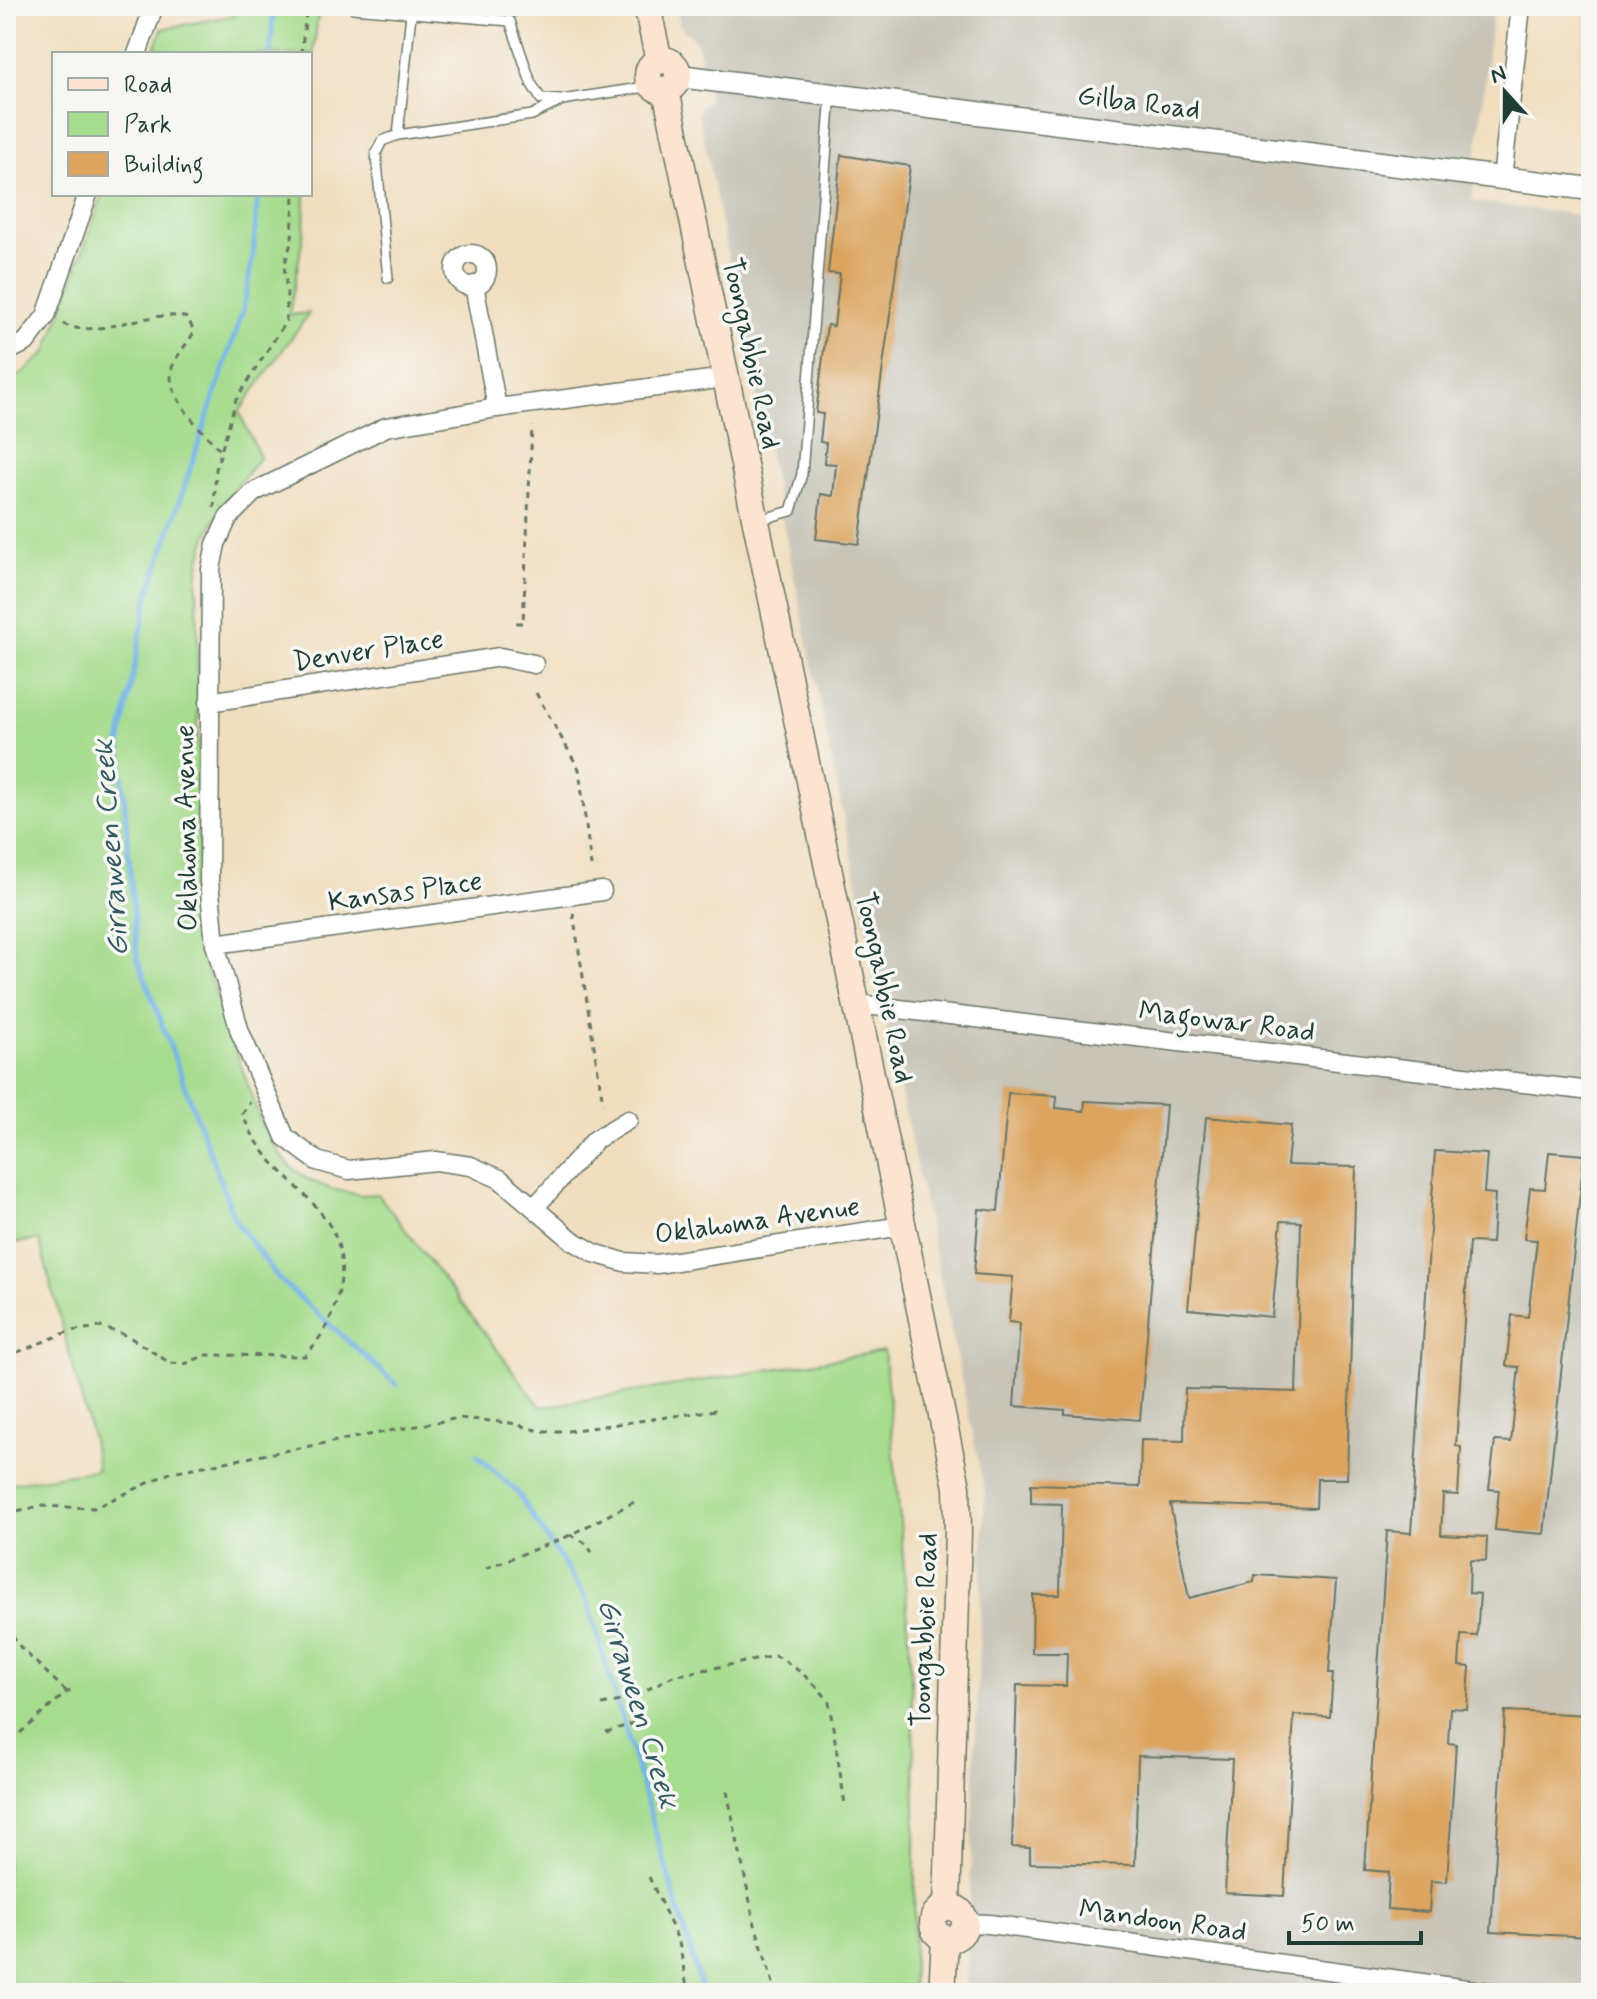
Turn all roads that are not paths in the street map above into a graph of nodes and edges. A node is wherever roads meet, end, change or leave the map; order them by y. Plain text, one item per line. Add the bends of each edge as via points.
1 (154, 6) edge
2 (353, 6) edge
3 (647, 6) edge
4 (1521, 6) edge
5 (411, 14) junction
6 (138, 52) edge
7 (664, 78) junction
8 (832, 93) junction
9 (562, 100) junction
10 (398, 135) junction
11 (1502, 179) junction
12 (1591, 189) edge
13 (87, 196) edge
14 (388, 278) dead end
15 (474, 285) dead end
16 (6, 352) edge
17 (725, 378) junction
18 (497, 408) junction
19 (756, 521) junction
20 (534, 664) dead end
21 (209, 702) junction
22 (602, 891) dead end
23 (215, 944) junction
24 (857, 1004) junction
25 (1591, 1091) edge
26 (628, 1120) dead end
27 (534, 1208) junction
28 (902, 1226) junction
29 (953, 1923) junction
30 (942, 1993) edge
31 (1496, 1993) edge

1 - 6 street
2 - 5 lane
3 - 7 main road, Toongabbie Road
4 - 11 street
5 - 9 lane via 510,21 541,99
5 - 10 lane
7 - 8 street, Gilba Road
7 - 9 lane
7 - 17 main road, Toongabbie Road
8 - 11 street, Gilba Road
8 - 19 lane via 802,474 791,511
9 - 10 lane via 532,115
10 - 14 lane via 382,141 376,153
11 - 12 street, Gilba Road
13 - 16 street via 46,316 26,342
15 - 18 street
17 - 18 street, Oklahoma Avenue
17 - 19 main road, Toongabbie Road
18 - 21 street, Oklahoma Avenue via 378,430 254,492 228,518 211,569
19 - 24 main road, Toongabbie Road
20 - 21 street, Denver Place via 500,657
21 - 23 street, Oklahoma Avenue via 209,881
22 - 23 street, Kansas Place
23 - 27 street, Oklahoma Avenue via 240,1032 285,1137 317,1161 349,1170 436,1161 471,1166 500,1179
24 - 25 street, Magowar Road
24 - 28 main road, Toongabbie Road
26 - 27 street via 595,1140
27 - 28 street, Oklahoma Avenue via 594,1253 657,1264
28 - 29 main road, Toongabbie Road via 957,1487
29 - 30 main road, Toongabbie Road
29 - 31 street, Mandoon Road

